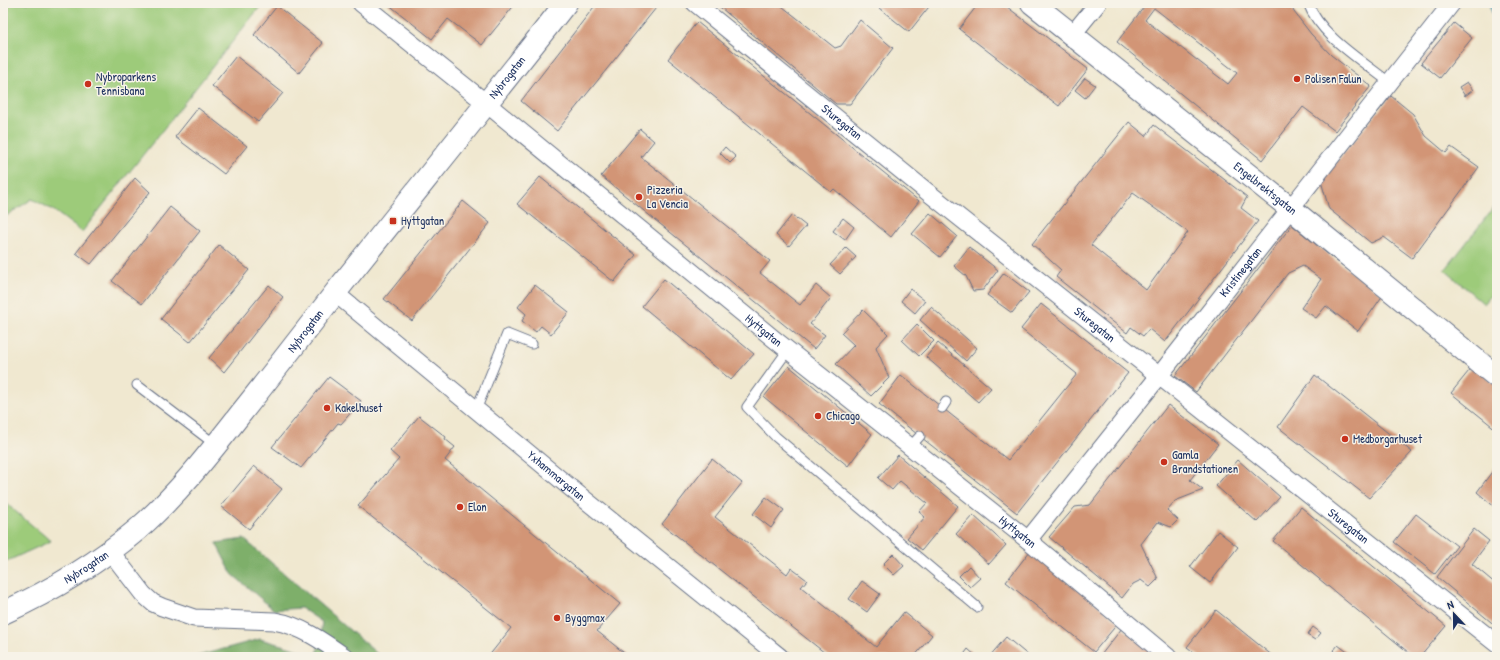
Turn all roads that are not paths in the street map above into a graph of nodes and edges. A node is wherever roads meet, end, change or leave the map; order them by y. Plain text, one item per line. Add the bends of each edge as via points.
1 (361, 3) edge
2 (566, 3) edge
3 (695, 3) edge
4 (1032, 3) edge
5 (1098, 3) edge
6 (1308, 3) edge
7 (1452, 3) edge
8 (1072, 35) junction
9 (1390, 83) junction
10 (487, 104) junction
11 (1290, 208) junction
12 (335, 293) junction
13 (532, 344) dead end
14 (788, 350) junction
15 (1159, 376) junction
16 (1497, 376) edge
17 (137, 385) dead end
18 (476, 410) junction
19 (216, 445) junction
20 (1028, 540) junction
21 (110, 551) junction
22 (977, 607) dead end
23 (3, 613) edge
24 (1497, 644) edge
25 (345, 657) edge
26 (780, 657) edge
27 (1168, 657) edge

1 - 10 street, Hyttgatan
2 - 10 street, Nybrogatan
3 - 15 street, Sturegatan
4 - 8 street, Engelbrektsgatan
5 - 8 street
6 - 9 lane via 1312,13 1336,40
7 - 9 street, Kristinegatan
8 - 11 street, Engelbrektsgatan
9 - 11 street, Kristinegatan
10 - 12 street, Nybrogatan
10 - 14 street, Hyttgatan
11 - 15 street, Kristinegatan
11 - 16 street, Engelbrektsgatan
12 - 18 street, Yxhammargatan
12 - 19 street, Nybrogatan
13 - 18 lane via 507,334
14 - 20 street, Hyttgatan via 915,442
14 - 22 lane via 747,407 776,436
15 - 20 street, Kristinegatan
15 - 24 street, Sturegatan
17 - 19 lane
18 - 26 street, Yxhammargatan
19 - 21 street, Nybrogatan via 175,493 139,528
20 - 27 street, Hyttgatan
21 - 23 street, Nybrogatan via 32,600
21 - 25 street via 153,603 194,618 287,623

